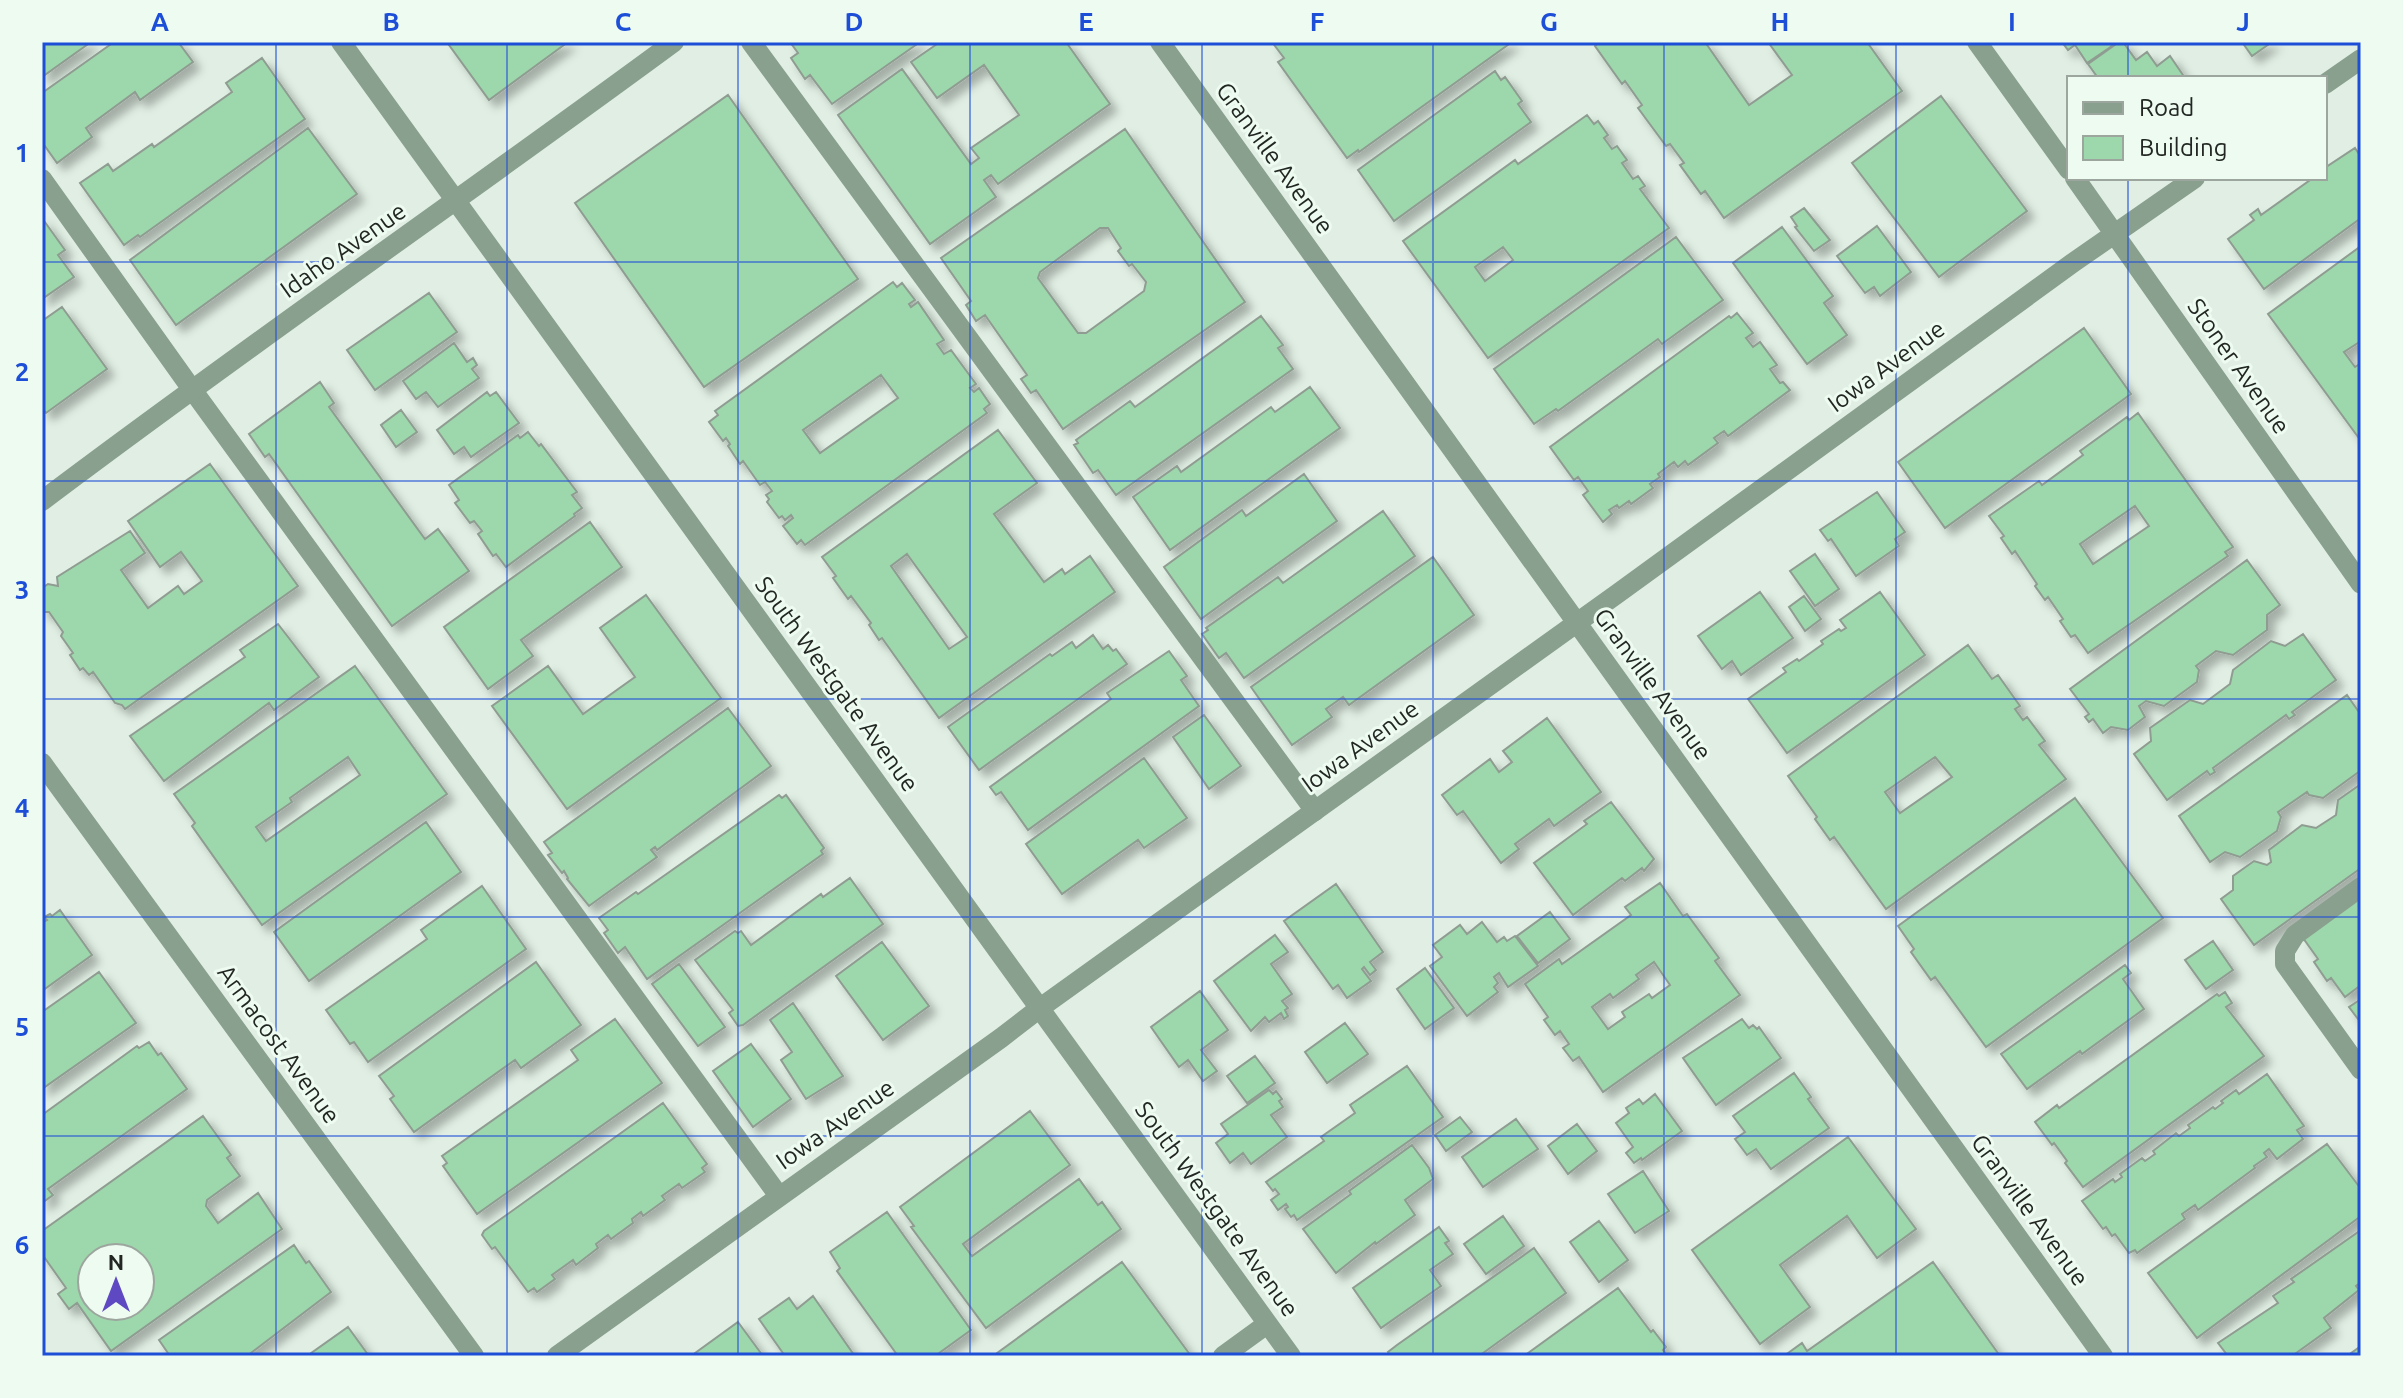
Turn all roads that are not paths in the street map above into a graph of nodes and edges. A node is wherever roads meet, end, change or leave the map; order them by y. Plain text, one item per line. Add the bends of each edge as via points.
1 (341, 42) edge
2 (674, 42) edge
3 (751, 42) edge
4 (1160, 42) edge
5 (1977, 42) edge
6 (2361, 59) edge
7 (2327, 83) edge
8 (2067, 167) edge
9 (42, 179) edge
10 (2076, 180) edge
11 (2192, 180) edge
12 (455, 202) junction
13 (2116, 234) junction
14 (191, 388) junction
15 (42, 501) edge
16 (2361, 584) edge
17 (1577, 622) junction
18 (42, 763) edge
19 (1315, 811) junction
20 (2361, 887) edge
21 (1040, 1008) junction
22 (2361, 1070) edge
23 (779, 1196) junction
24 (1267, 1324) junction
25 (474, 1356) edge
26 (557, 1356) edge
27 (1223, 1356) edge
28 (1291, 1356) edge
29 (2103, 1356) edge

1 - 12 street, South Westgate Avenue
2 - 12 street, Idaho Avenue
3 - 19 street
4 - 17 street, Granville Avenue
5 - 8 street
6 - 7 street
9 - 14 street
10 - 13 street, Stoner Avenue
11 - 13 street, Iowa Avenue
12 - 14 street, Idaho Avenue
12 - 21 street, South Westgate Avenue
13 - 16 street, Stoner Avenue
13 - 17 street, Iowa Avenue
14 - 15 street, Idaho Avenue
14 - 23 street
17 - 19 street, Iowa Avenue
17 - 29 street, Granville Avenue
18 - 25 street, Armacost Avenue
19 - 21 street, Iowa Avenue
20 - 22 street via 2295,935 2285,951 2285,964
21 - 23 street, Iowa Avenue
21 - 24 street, South Westgate Avenue
23 - 26 street, Iowa Avenue
24 - 27 street
24 - 28 street, South Westgate Avenue

